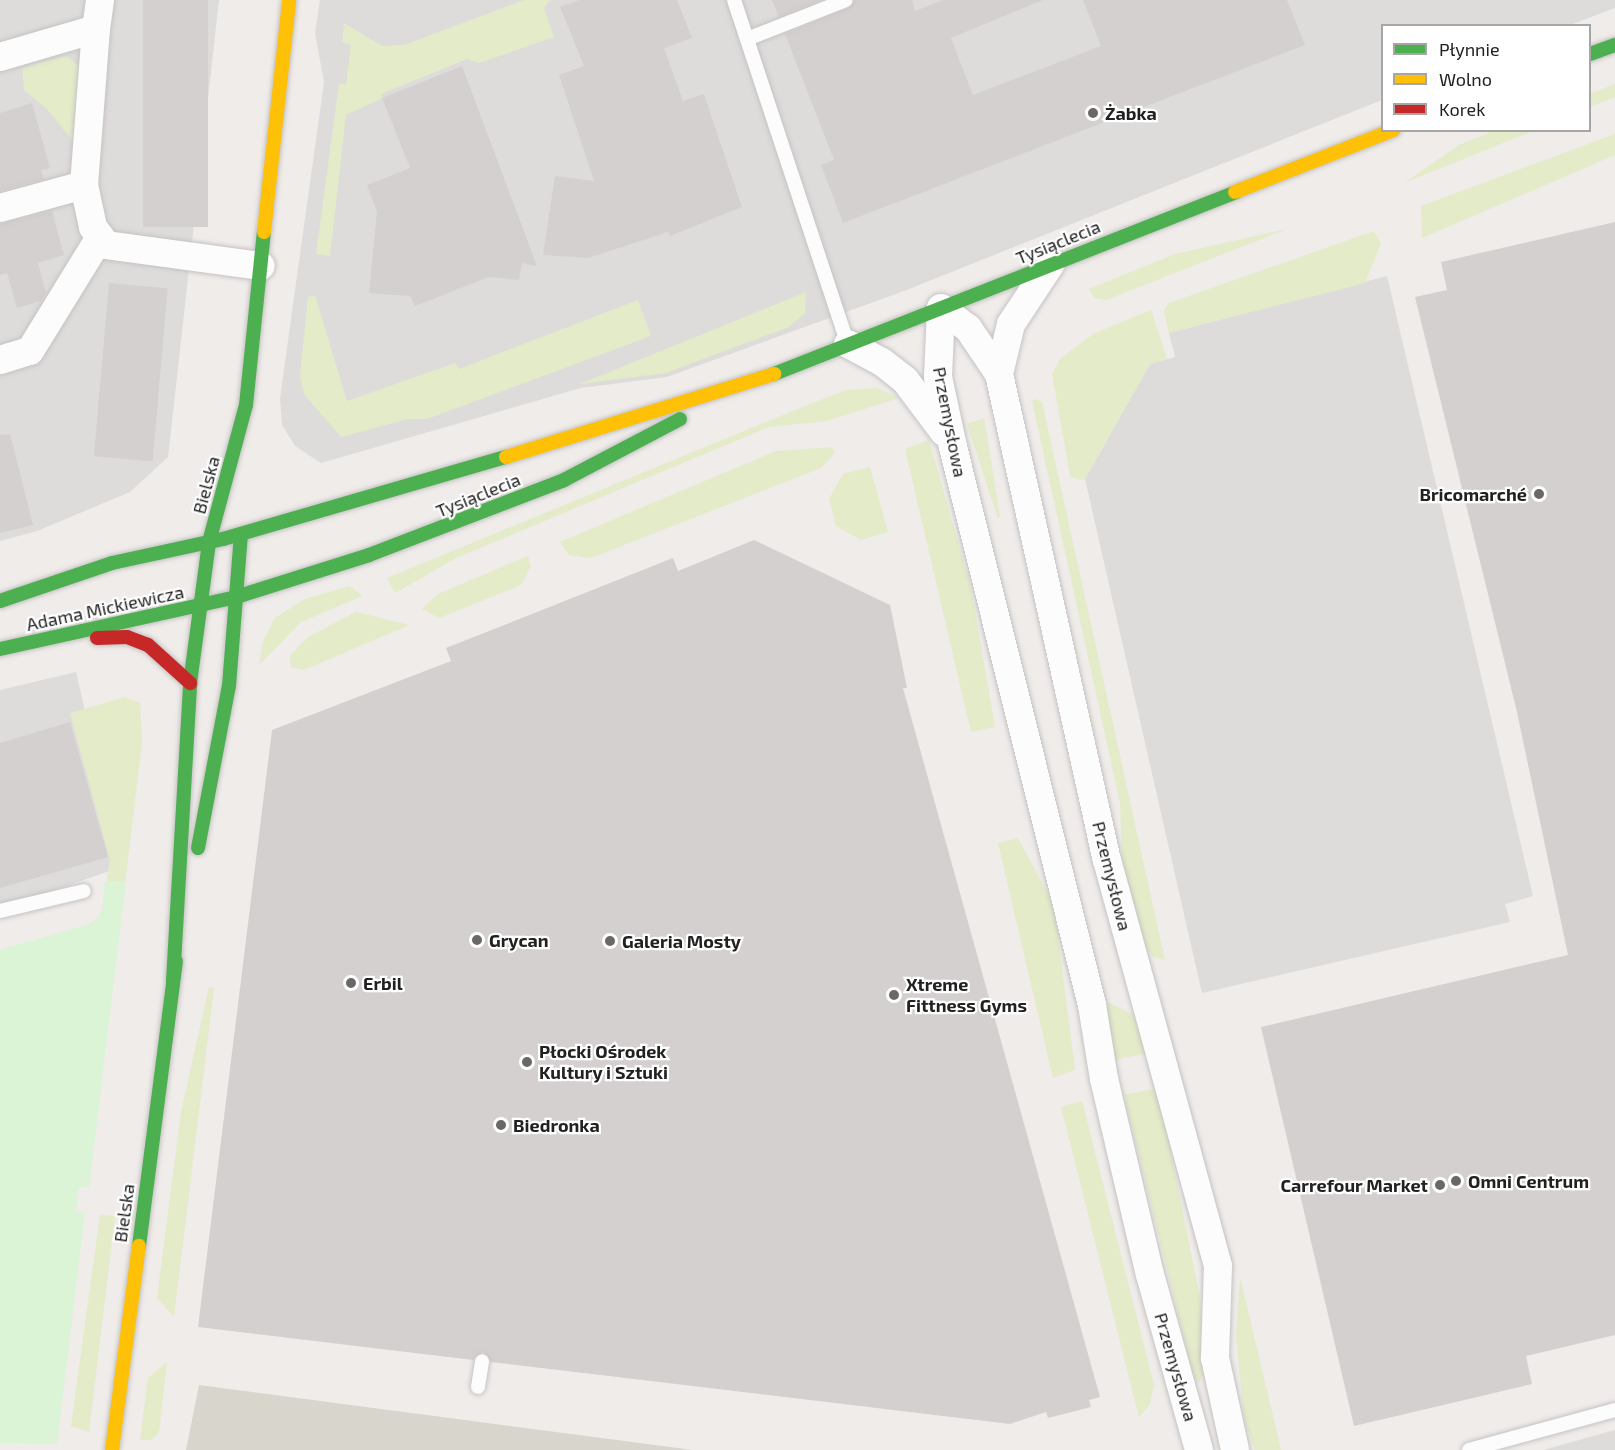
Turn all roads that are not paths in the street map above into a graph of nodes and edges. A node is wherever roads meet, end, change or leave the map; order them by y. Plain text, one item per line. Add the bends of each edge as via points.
1 (100, 0) edge
2 (289, 0) edge
3 (734, 0) edge
4 (846, 0) edge
5 (96, 29) junction
6 (747, 39) junction
7 (1615, 45) edge
8 (1591, 54) edge
9 (0, 57) edge
10 (1388, 132) edge
11 (84, 185) junction
12 (0, 208) edge
13 (100, 237) junction
14 (1050, 265) junction
15 (261, 266) junction
16 (941, 308) junction
17 (848, 345) junction
18 (0, 360) edge
19 (999, 374) junction
20 (737, 389) junction
21 (953, 447) junction
22 (241, 534) junction
23 (223, 538) joint
24 (209, 542) junction
25 (236, 597) junction
26 (0, 601) edge
27 (218, 601) joint
28 (200, 605) junction
29 (5, 648) edge
30 (190, 683) junction
31 (84, 891) dead end
32 (0, 911) edge
33 (173, 981) junction
34 (482, 1361) dead end
35 (478, 1387) dead end
36 (1615, 1410) edge
37 (112, 1450) edge
38 (1199, 1450) edge
39 (1235, 1450) edge
40 (1469, 1450) edge

1 - 5 street
2 - 15 street, Bielska
3 - 6 lane
4 - 6 lane
5 - 9 street
5 - 11 street
6 - 17 lane
7 - 8 street
10 - 14 street, Tysiąclecia
11 - 12 street
11 - 13 street via 93,227
13 - 15 street via 106,245
13 - 18 street via 30,351
14 - 16 street, Tysiąclecia
14 - 19 street via 1011,324
15 - 24 street, Bielska via 246,405
16 - 17 street, Tysiąclecia
16 - 19 street, Przemysłowa via 968,328
16 - 21 street, Przemysłowa via 938,377
17 - 20 street, Tysiąclecia
17 - 21 street via 882,362 905,380
19 - 39 street, Przemysłowa via 1107,860 1218,1266 1215,1358
20 - 22 street, Tysiąclecia
20 - 25 street, Tysiąclecia via 564,480 369,555
21 - 38 street, Przemysłowa via 1092,1005 1104,1079 1150,1275
22 - 23 street, Tysiąclecia
22 - 25 street, Bielska
23 - 24 street, Adama Mickiewicza
24 - 26 street, Adama Mickiewicza via 112,563
24 - 28 street, Bielska
25 - 27 street, Tysiąclecia
25 - 33 street, Bielska via 229,686
27 - 28 street, Adama Mickiewicza
28 - 29 street, Adama Mickiewicza
28 - 30 street, Bielska
29 - 30 street via 127,637 160,651
30 - 33 street, Bielska
31 - 32 lane
33 - 37 street, Bielska
34 - 35 lane
36 - 40 lane

